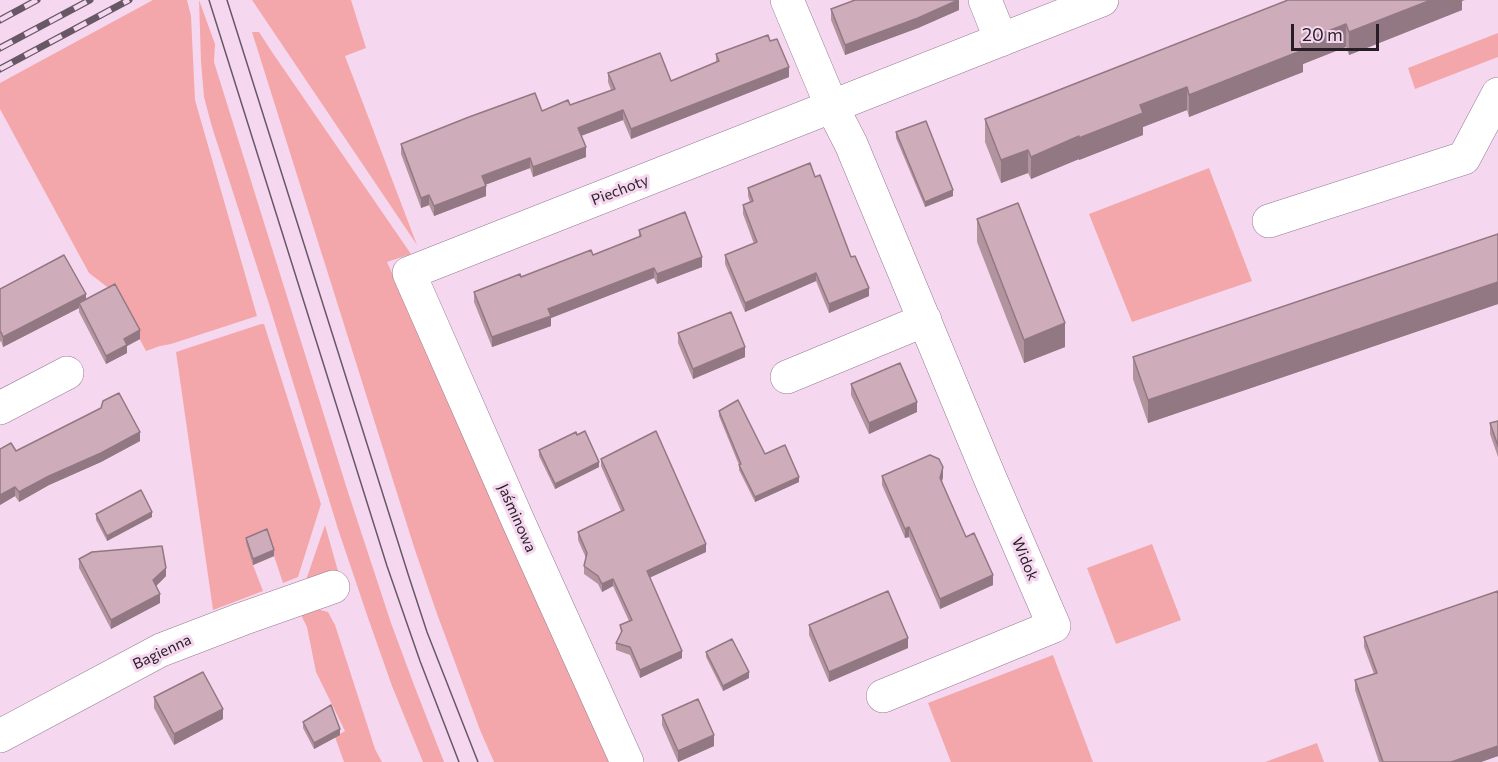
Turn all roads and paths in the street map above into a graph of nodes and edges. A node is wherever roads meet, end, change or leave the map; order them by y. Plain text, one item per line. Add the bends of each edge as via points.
1 (788, 0) edge
2 (985, 0) edge
3 (1102, 0) edge
4 (1001, 40) junction
5 (1498, 94) edge
6 (832, 106) junction
7 (1269, 221) dead end
8 (409, 273) joint
9 (925, 320) junction
10 (67, 373) dead end
11 (787, 377) dead end
12 (0, 408) edge
13 (333, 586) dead end
14 (883, 696) dead end
15 (0, 736) edge
16 (627, 762) edge

1 - 6 street
2 - 4 street
3 - 4 street, Piechoty
4 - 6 street, Piechoty
5 - 7 street via 1464,158
6 - 8 street, Piechoty
6 - 9 street, Widok
8 - 16 street, Jaśminowa
9 - 11 street
9 - 14 street, Widok via 1054,626
10 - 12 street
13 - 15 street, Bagienna via 161,650

